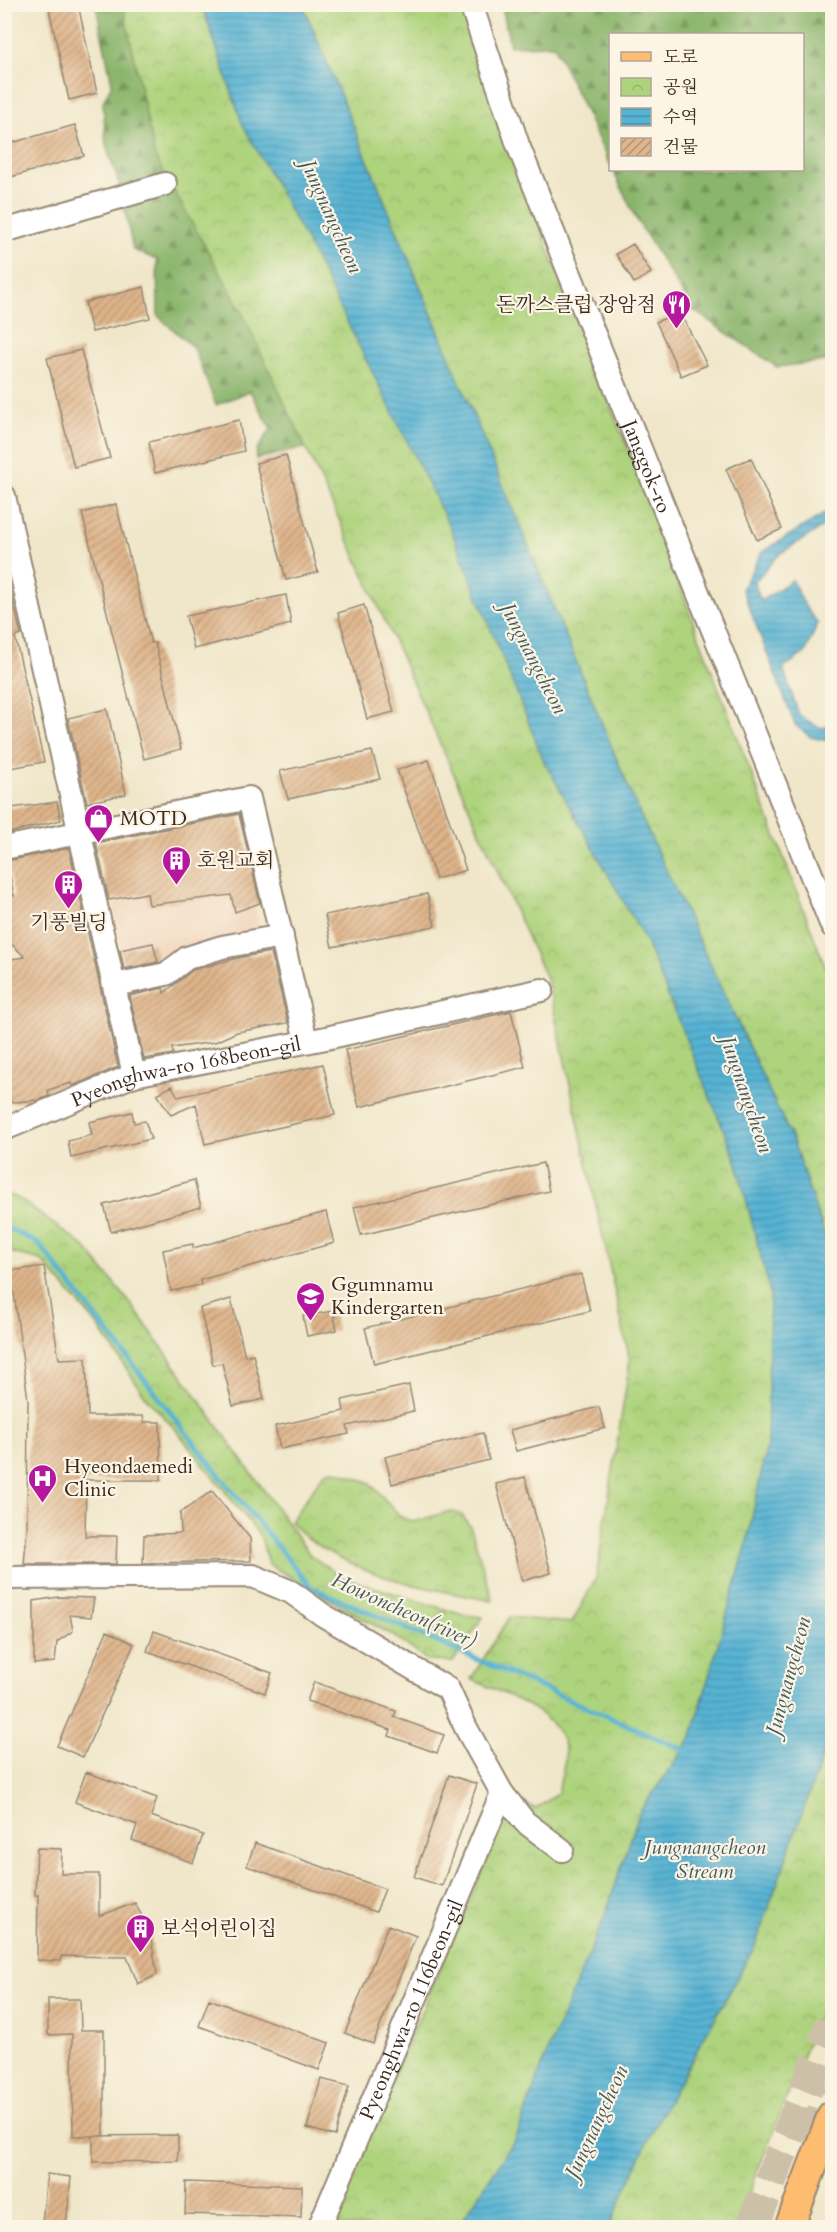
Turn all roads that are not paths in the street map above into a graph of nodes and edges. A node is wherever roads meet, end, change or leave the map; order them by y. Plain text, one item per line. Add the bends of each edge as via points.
1 (471, 4) edge
2 (165, 184) dead end
3 (4, 231) edge
4 (4, 496) edge
5 (12, 551) edge
6 (81, 832) junction
7 (4, 848) edge
8 (832, 926) edge
9 (282, 936) junction
10 (115, 985) junction
11 (542, 990) dead end
12 (306, 1041) junction
13 (134, 1075) junction
14 (4, 1129) edge
15 (4, 1578) edge
16 (502, 1793) junction
17 (562, 1850) dead end
18 (832, 2115) edge
19 (320, 2228) edge
20 (789, 2228) edge

1 - 8 street, Janggok-ro via 518,145
2 - 3 street
4 - 5 street
5 - 6 street
6 - 7 street, Pyeonghwa-ro 168beon-gil
6 - 9 street, Pyeonghwa-ro 168beon-gil via 249,798
6 - 10 street
9 - 10 street via 222,947 187,958 166,974
9 - 12 street, Pyeonghwa-ro 168beon-gil
10 - 13 street
11 - 12 street
12 - 13 street, Pyeonghwa-ro 168beon-gil
13 - 14 street, Pyeonghwa-ro 168beon-gil
15 - 16 street via 253,1576 291,1592 448,1689
16 - 17 street via 525,1822
16 - 19 street, Pyeonghwa-ro 116beon-gil
18 - 20 main road

